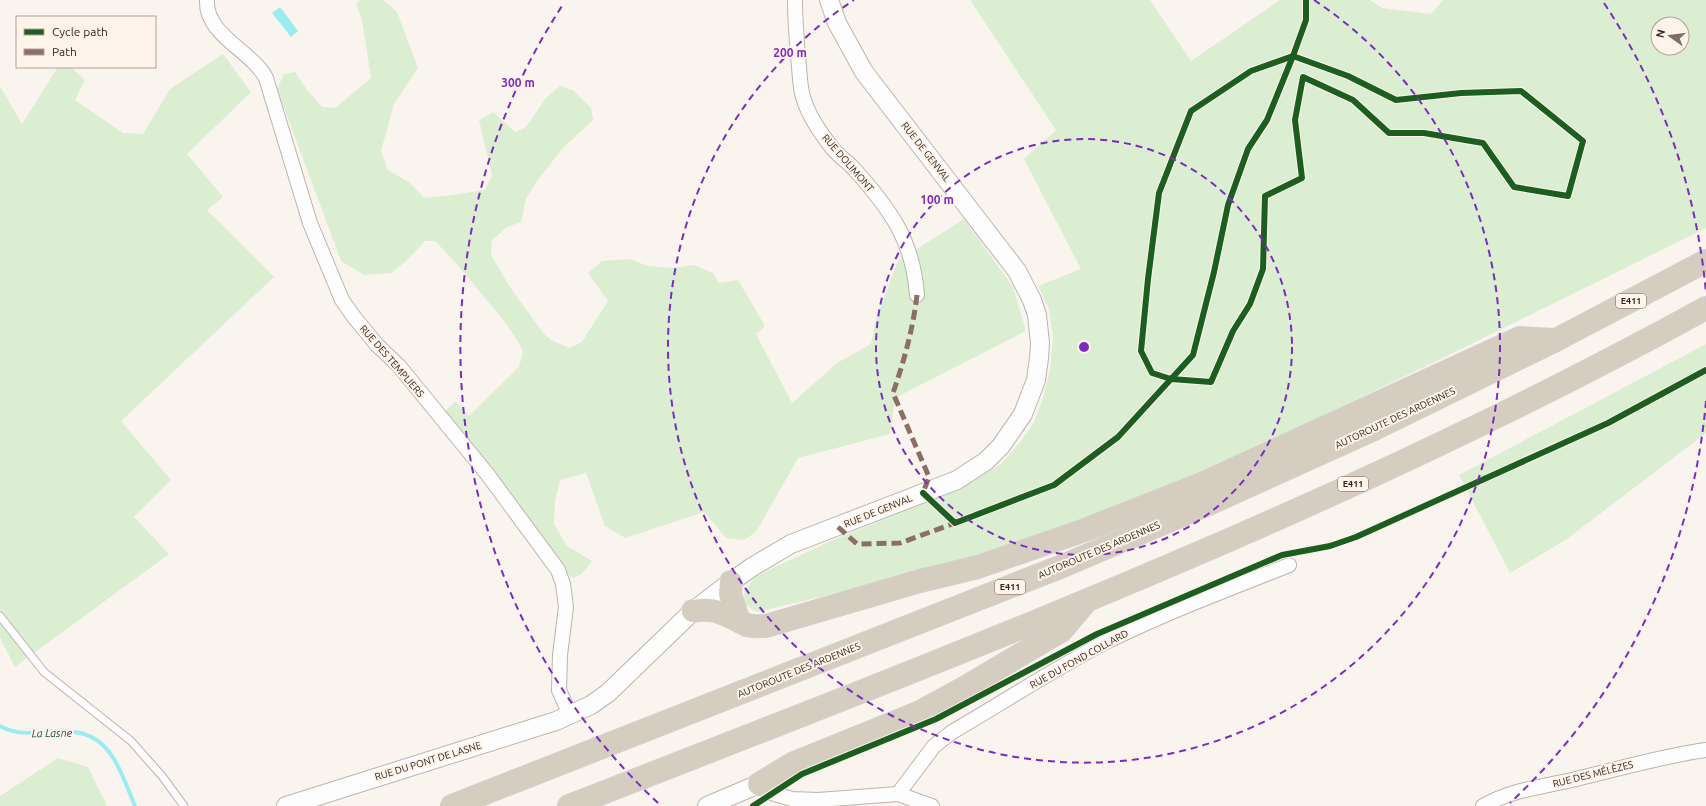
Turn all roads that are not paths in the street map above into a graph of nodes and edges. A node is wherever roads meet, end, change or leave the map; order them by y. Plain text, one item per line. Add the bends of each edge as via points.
1 (207, 0) edge
2 (795, 0) edge
3 (829, 0) edge
4 (1706, 261) edge
5 (917, 295) dead end
6 (1706, 308) edge
7 (1556, 340) junction
8 (1289, 565) dead end
9 (731, 582) junction
10 (1086, 601) junction
11 (693, 610) junction
12 (0, 616) edge
13 (738, 619) junction
14 (570, 714) junction
15 (1706, 750) edge
16 (766, 794) edge
17 (898, 794) junction
18 (184, 806) edge
19 (286, 806) edge
20 (452, 806) edge
21 (569, 806) edge
22 (707, 806) edge
23 (932, 806) edge
24 (1484, 806) edge

1 - 14 street, RUE DES TEMPLIERS via 208,14 218,30 261,69 266,78 310,223 342,300 488,475 558,570 564,584 566,607 558,690
2 - 5 street, RUE DOLIMONT via 796,41 804,100 812,119 830,145 855,169 896,222 909,248
3 - 9 street, RUE DE GENVAL via 836,23 864,72 1017,271 1037,315 1040,343 1036,380 1023,414 1001,446 986,461 957,480 791,544
4 - 7 highway, AUTOROUTE DES ARDENNES / E411
6 - 10 highway, E411 via 1616,358 1395,465
7 - 13 highway via 1520,338 1202,484 1078,533 978,567 920,581 766,626 748,625
7 - 20 highway, AUTOROUTE DES ARDENNES / E411 via 1374,429 1065,565
8 - 17 street, RUE DU FOND COLLARD via 1124,634 952,732 934,746
9 - 11 street, RUE DE GENVAL
9 - 13 highway via 730,594
10 - 16 highway via 1060,631 964,688 920,712 794,762
10 - 21 highway, E411
11 - 13 highway via 718,611
11 - 14 street, RUE DE GENVAL via 608,693 591,705
12 - 18 lane via 44,672 131,741
14 - 19 street, RUE DU PONT DE LASNE via 556,721
15 - 24 street, RUE DES MÉLÈZES via 1513,792
16 - 17 street via 818,800
16 - 22 street
17 - 23 street

